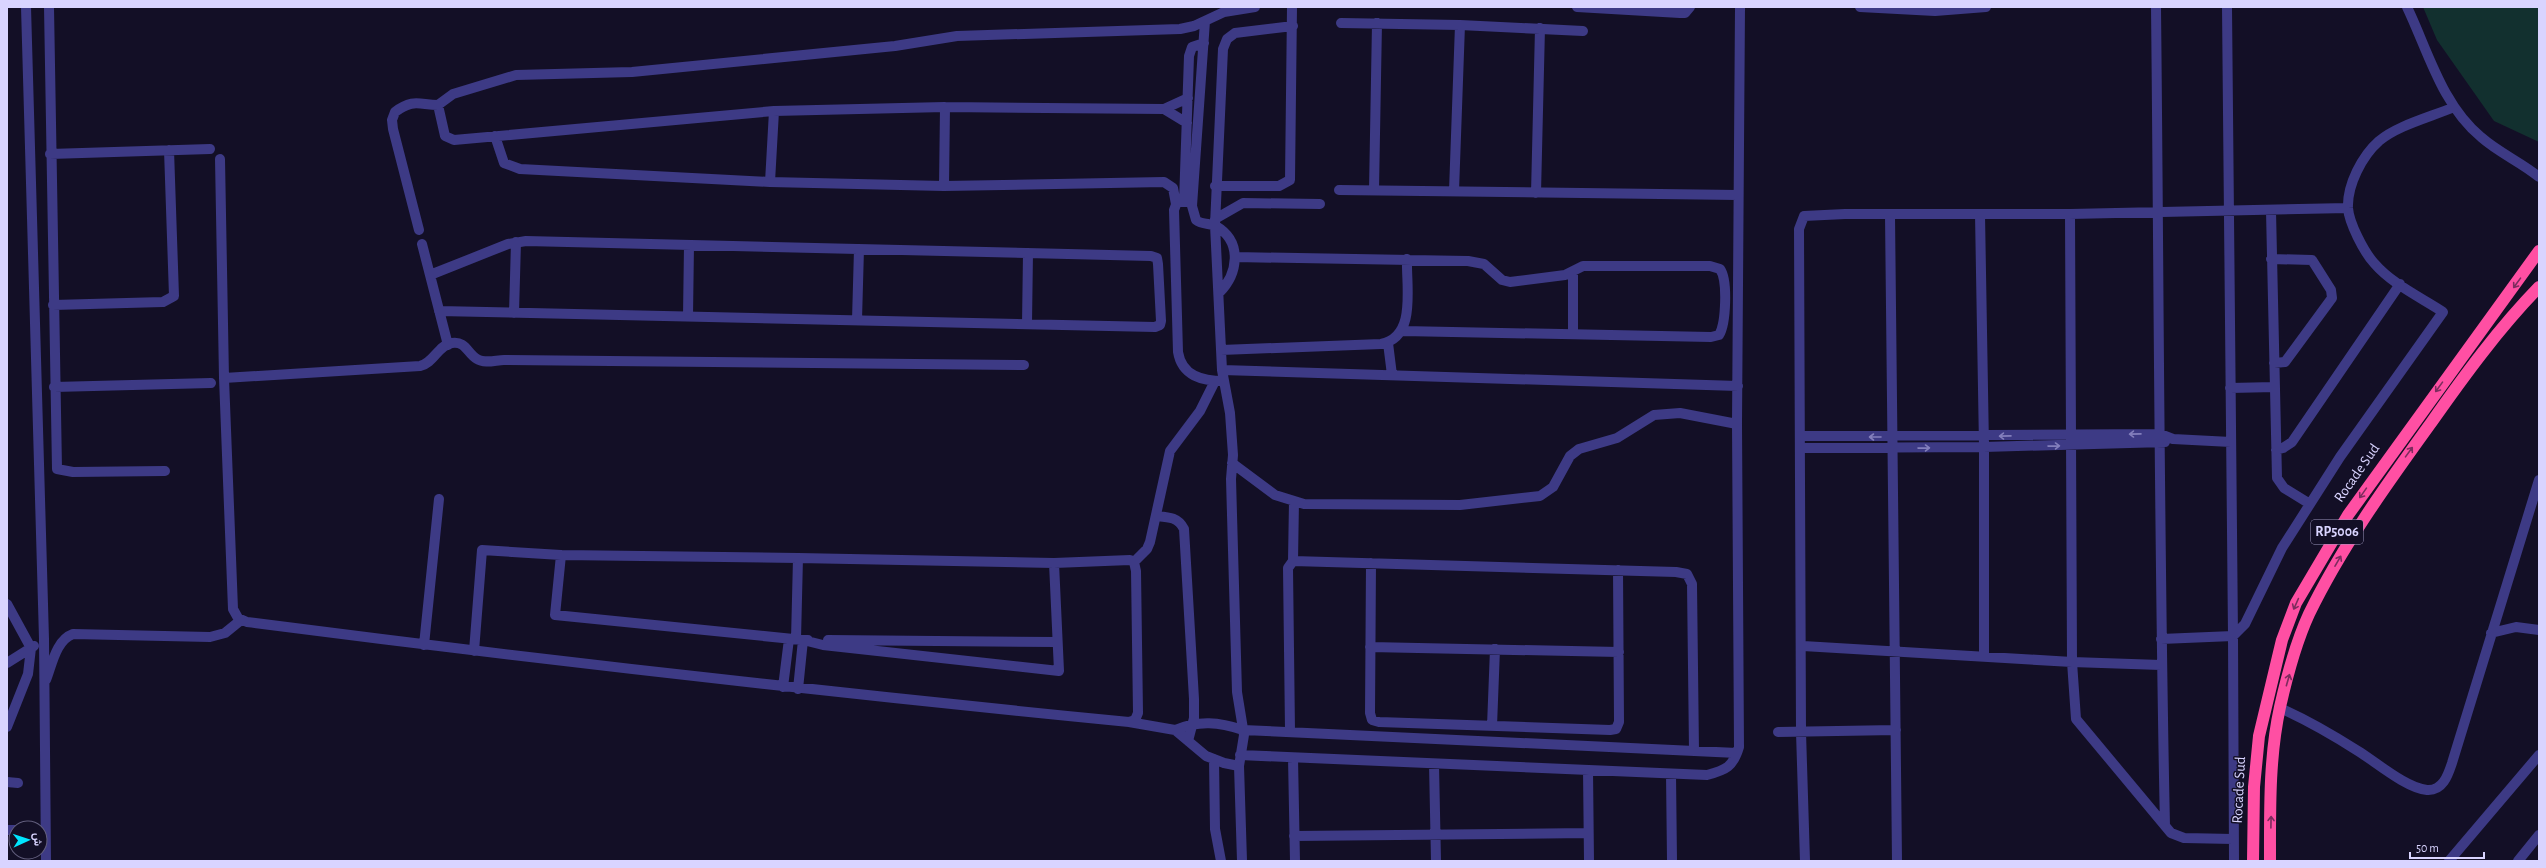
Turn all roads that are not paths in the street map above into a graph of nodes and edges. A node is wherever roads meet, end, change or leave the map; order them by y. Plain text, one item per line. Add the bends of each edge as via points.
1 (26, 7) edge
2 (49, 7) edge
3 (1254, 7) edge
4 (1292, 7) edge
5 (1576, 7) edge
6 (1690, 7) edge
7 (1740, 7) edge
8 (1860, 7) edge
9 (1986, 7) edge
10 (2156, 7) edge
11 (2228, 7) edge
12 (2407, 7) edge
13 (1205, 21) junction
14 (1341, 23) dead end
15 (1376, 23) junction
16 (1460, 25) junction
17 (1293, 26) junction
18 (1540, 28) junction
19 (1583, 31) dead end
20 (1204, 43) junction
21 (1188, 98) junction
22 (438, 105) junction
23 (944, 107) junction
24 (2454, 108) junction
25 (1164, 109) junction
26 (774, 111) junction
27 (1187, 123) junction
28 (495, 136) junction
29 (210, 149) dead end
30 (169, 150) junction
31 (50, 154) junction
32 (220, 159) dead end
33 (2526, 166) junction
34 (2539, 167) edge
35 (2539, 177) edge
36 (770, 182) junction
37 (944, 186) junction
38 (1216, 186) junction
39 (1339, 190) dead end
40 (1374, 190) junction
41 (1454, 191) junction
42 (1536, 193) junction
43 (1738, 195) junction
44 (1184, 203) junction
45 (1320, 204) dead end
46 (2348, 208) junction
47 (2228, 211) junction
48 (2271, 211) junction
49 (2159, 213) junction
50 (1980, 214) junction
51 (2070, 214) junction
52 (1890, 215) junction
53 (1215, 222) junction
54 (419, 230) dead end
55 (516, 242) junction
56 (422, 244) dead end
57 (689, 245) junction
58 (859, 249) junction
59 (2539, 251) edge
60 (1028, 253) junction
61 (1235, 257) junction
62 (1406, 259) junction
63 (2271, 259) junction
64 (1573, 272) junction
65 (430, 274) junction
66 (2400, 284) junction
67 (2539, 287) edge
68 (1176, 289) junction
69 (1160, 290) junction
70 (1219, 293) junction
71 (1724, 303) junction
72 (1739, 304) junction
73 (53, 305) junction
74 (439, 311) junction
75 (514, 313) junction
76 (688, 316) junction
77 (857, 320) junction
78 (1027, 324) junction
79 (1403, 330) junction
80 (1573, 334) junction
81 (1388, 343) junction
82 (448, 344) junction
83 (1221, 350) junction
84 (2274, 363) junction
85 (1024, 365) dead end
86 (1222, 370) junction
87 (1392, 376) junction
88 (224, 378) junction
89 (1219, 381) junction
90 (211, 383) dead end
91 (1738, 386) junction
92 (54, 387) junction
93 (2275, 387) junction
94 (2230, 388) junction
95 (1737, 424) junction
96 (1801, 436) junction
97 (1893, 437) junction
98 (2160, 439) junction
99 (2071, 440) junction
100 (1984, 442) junction
101 (2231, 442) junction
102 (1801, 448) junction
103 (1893, 448) junction
104 (2276, 450) junction
105 (1232, 463) junction
106 (165, 471) dead end
107 (2539, 480) edge
108 (439, 499) dead end
109 (1294, 501) junction
110 (2310, 504) junction
111 (1156, 516) junction
112 (561, 555) junction
113 (798, 558) junction
114 (1134, 562) junction
115 (1294, 562) junction
116 (1054, 563) junction
117 (1371, 563) junction
118 (1618, 570) junction
119 (7, 604) edge
120 (241, 620) junction
121 (2539, 630) edge
122 (2491, 633) junction
123 (2233, 636) junction
124 (44, 639) junction
125 (796, 639) junction
126 (2161, 639) junction
127 (1056, 642) junction
128 (424, 645) junction
129 (1803, 646) junction
130 (1370, 647) junction
131 (31, 648) junction
132 (1495, 650) junction
133 (1895, 650) junction
134 (474, 651) junction
135 (1619, 652) junction
136 (1984, 656) junction
137 (2072, 662) junction
138 (7, 663) edge
139 (2161, 664) junction
140 (44, 686) junction
141 (783, 686) junction
142 (798, 689) junction
143 (2280, 708) junction
144 (1129, 722) junction
145 (1193, 724) junction
146 (1492, 726) junction
147 (7, 727) edge
148 (1175, 730) junction
149 (1243, 730) junction
150 (1896, 730) junction
151 (1290, 731) junction
152 (1778, 732) dead end
153 (1801, 732) junction
154 (1188, 742) junction
155 (1694, 751) junction
156 (1737, 753) junction
157 (2539, 755) edge
158 (1293, 758) junction
159 (1214, 759) junction
160 (1239, 761) junction
161 (1434, 764) junction
162 (1588, 770) junction
163 (1671, 774) junction
164 (7, 782) edge
165 (18, 783) dead end
166 (2165, 826) junction
167 (1588, 833) junction
168 (1435, 835) junction
169 (2539, 835) edge
170 (1294, 836) junction
171 (2233, 839) junction
172 (46, 861) edge
173 (1221, 861) edge
174 (1242, 861) edge
175 (1295, 861) edge
176 (1436, 861) edge
177 (1589, 861) edge
178 (1672, 861) edge
179 (1805, 861) edge
180 (1897, 861) edge
181 (2234, 861) edge
182 (2253, 861) edge
183 (2270, 861) edge
184 (2449, 861) edge
185 (2518, 861) edge

1 - 124 street
2 - 31 street
3 - 13 street via 1229,11
4 - 17 street
5 - 6 street via 1680,13 1685,13
7 - 43 street
8 - 9 street via 1935,11
10 - 49 street
11 - 47 street
12 - 24 street
13 - 20 street
13 - 22 street via 1188,28 1150,32 957,36 895,46 632,72 516,75 453,94
14 - 15 street
15 - 16 street
15 - 40 street
16 - 18 street
16 - 41 street
17 - 38 street via 1235,33 1225,43
17 - 38 street via 1290,180 1279,186
18 - 19 street
18 - 42 street
20 - 21 street via 1192,47 1190,51
20 - 44 street
21 - 25 street
21 - 27 street
22 - 28 street via 445,136 449,140
22 - 54 street via 423,102 407,105 395,112 392,120
23 - 25 street
23 - 26 street
23 - 37 street
24 - 33 street via 2481,138
24 - 46 street via 2403,127 2380,141 2364,158 2351,186
25 - 27 street
26 - 28 street
26 - 36 street
27 - 44 street
28 - 36 street via 504,163 520,169
29 - 30 street
30 - 31 street
30 - 73 street via 174,296 163,302
31 - 73 street
32 - 88 street
33 - 34 street
33 - 35 street
36 - 37 street
37 - 44 street via 1164,182 1173,188
38 - 53 street
39 - 40 street
40 - 41 street
41 - 42 street
42 - 43 street
43 - 72 street
44 - 53 street via 1196,220
44 - 68 street
45 - 53 street via 1242,203
46 - 48 street
46 - 66 street via 2362,246 2374,263
47 - 48 street
47 - 49 street
47 - 94 street
48 - 63 street
49 - 51 street
49 - 98 street
50 - 51 street
50 - 52 street
50 - 100 street
51 - 99 street
52 - 96 street via 1810,215 1800,220
52 - 97 street
53 - 61 street via 1231,242
53 - 70 street
55 - 57 street
55 - 65 street
55 - 75 street
56 - 65 street
57 - 58 street
57 - 76 street
58 - 60 street
58 - 77 street
59 -> 182 highway, Rocade Sud / RP5006 via 2348,515 2296,603 2282,640 2259,736 2254,787
60 - 69 street via 1154,257 1158,260
60 - 78 street
61 - 62 street
61 - 70 street via 1233,275
62 - 64 street via 1477,262 1484,264 1502,280 1510,282
62 - 79 street via 1406,318
63 - 84 street
63 - 84 street via 2312,260 2331,290 2332,298 2285,362
64 - 71 street via 1583,266 1716,267 1723,273
64 - 80 street
65 - 74 street
66 - 104 street via 2292,442
66 - 110 street via 2444,312 2340,457
143 -> 67 highway, Rocade Sud / RP5006 via 2309,615 2342,554 2444,404 2515,313
68 - 69 street
68 - 89 street via 1180,360 1188,372
69 - 78 street via 1161,321 1158,326
70 - 83 street
71 - 72 street
71 - 80 street via 1723,329 1719,335 1711,337
72 - 91 street
73 - 92 street
74 - 75 street
74 - 82 street
75 - 76 street
76 - 77 street
77 - 78 street
79 - 80 street
79 - 81 street
81 - 83 street
81 - 87 street
82 - 85 street via 460,343 477,359 486,361
82 - 88 street via 430,363 420,366
83 - 86 street
84 - 93 street
86 - 87 street
86 - 89 street
87 - 91 street
88 - 120 street via 233,609
89 - 105 street via 1230,413
89 - 111 street via 1170,451
90 - 92 street
91 - 95 street
92 - 106 street via 56,464 59,470
93 - 94 street
93 - 104 street
94 - 101 street
95 - 109 street via 1680,413 1654,415 1616,438 1578,449 1570,456 1553,487 1540,496 1460,505 1325,506
95 - 156 street
97 -> 96 street
96 - 102 street
97 - 100 street
97 - 103 street
98 - 99 street
98 - 101 street
98 - 126 street
99 - 100 street
99 - 137 street
103 -> 100 street
100 - 136 street
101 - 123 street
102 - 103 street
102 - 129 street
103 - 133 street
104 - 110 street via 2277,478 2284,488
105 - 109 street via 1275,494
105 - 149 street via 1237,692
107 - 122 street
108 - 128 street
109 - 115 street
110 - 123 street via 2282,548 2252,612 2242,628
111 - 114 street via 1147,549
111 - 145 street via 1180,522 1184,529 1194,699
112 - 113 street
112 - 125 street via 555,614
112 - 134 street via 482,550
113 - 116 street
113 - 125 street
114 - 116 street
114 - 144 street via 1138,713 1135,720
115 - 117 street
115 - 151 street via 1288,568
116 - 127 street
117 - 118 street
117 - 130 street
118 - 135 street
118 - 155 street via 1681,572 1691,579
119 - 131 street
120 - 128 street
120 - 140 street via 224,633 210,637 73,634 64,638
121 - 122 street via 2516,627
122 - 143 street via 2447,778 2435,788 2428,790 2411,785 2356,750
123 - 126 street
123 - 171 street
124 - 131 street
124 - 140 street
125 - 127 street
125 - 127 street via 823,645 1059,671
125 - 141 street
125 - 142 street
126 - 139 street
128 - 134 street
129 - 133 street
129 - 153 street
130 - 132 street
130 - 146 street via 1372,720
131 - 138 street
131 - 147 street via 28,674
132 - 135 street
132 - 146 street
133 - 136 street
133 - 150 street
134 - 141 street
135 - 146 street via 1620,722 1616,729
136 - 137 street
137 - 139 street
137 - 166 street via 2076,720
139 - 166 street
140 - 172 street
141 - 142 street
142 - 144 street
183 -> 143 highway, Rocade Sud / RP5006 via 2272,762
144 - 148 street
145 - 148 street
145 - 149 street via 1218,723
145 - 154 street
148 - 154 street
149 - 151 street
149 - 160 street
150 - 153 street
150 - 180 street
151 - 155 street
152 - 153 street
153 - 179 street
154 - 159 street
155 - 156 street
156 - 163 street via 1735,760 1721,771 1707,775
157 - 184 street
158 - 160 street
158 - 161 street
158 - 170 street
159 - 160 street
159 - 173 street via 1215,828
160 - 174 street
161 - 162 street
161 - 168 street
162 - 163 street
162 - 167 street
163 - 178 street
164 - 165 street
166 - 171 street via 2178,837
167 - 168 street
167 - 177 street
168 - 170 street
168 - 176 street
169 - 185 street
170 - 175 street
171 - 181 street

